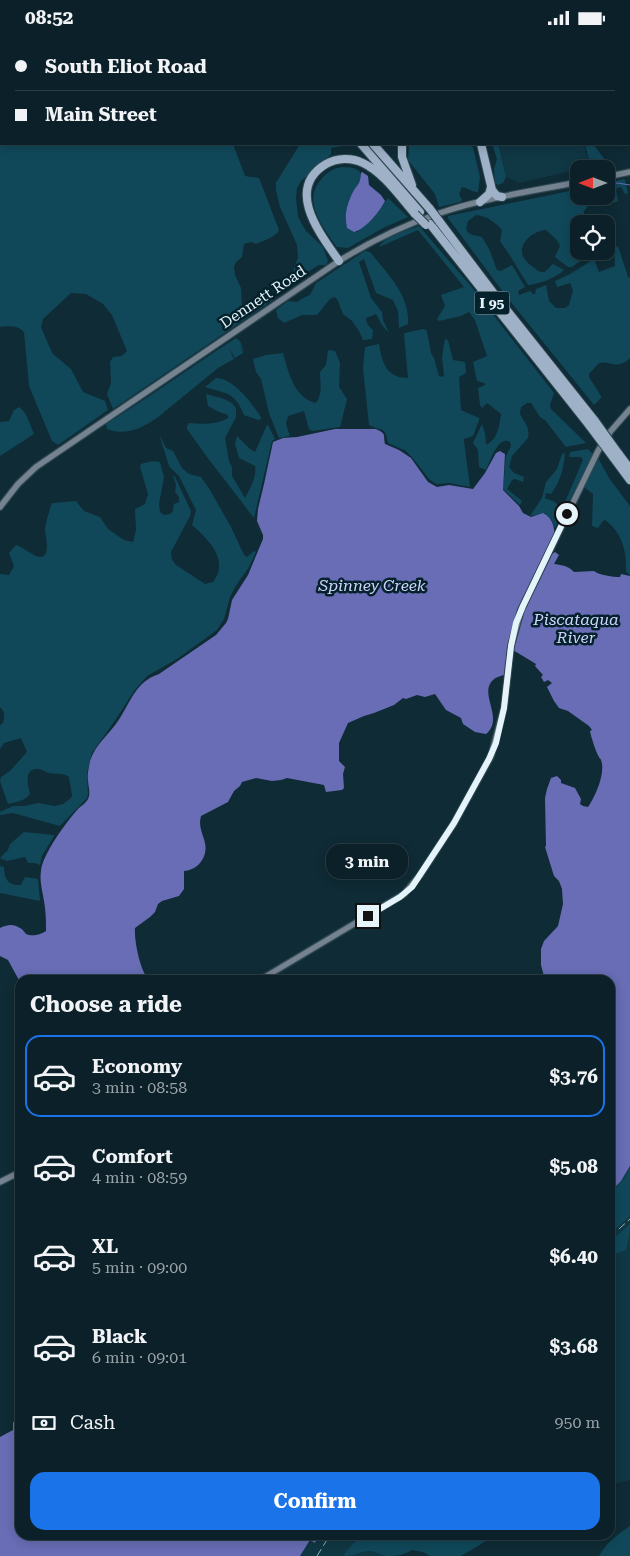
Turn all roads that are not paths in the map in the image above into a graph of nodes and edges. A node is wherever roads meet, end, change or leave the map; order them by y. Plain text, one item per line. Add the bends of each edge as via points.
1 (362, 145) edge
2 (374, 145) edge
3 (402, 145) edge
4 (481, 145) edge
5 (630, 172) edge
6 (615, 175) edge
7 (570, 184) edge
8 (491, 187) junction
9 (413, 189) junction
10 (502, 197) junction
11 (480, 202) junction
12 (418, 213) junction
13 (339, 261) junction
14 (558, 380) junction
15 (630, 409) edge
16 (630, 469) edge
17 (630, 480) edge
18 (0, 507) edge
19 (268, 975) edge
20 (15, 1175) edge
21 (0, 1183) edge

1 - 12 highway, I 95
2 - 9 highway, I 95
3 - 9 highway via 402,157
4 - 8 highway
5 - 6 main road
7 - 10 main road, Dennett Road
8 - 10 highway via 495,195
8 - 11 highway via 489,194
9 - 14 highway, I 95, bridge
10 - 11 main road, Dennett Road
11 - 13 main road, Dennett Road via 410,224
12 - 13 highway via 367,165 352,159 327,163 316,172 310,183 307,203 314,222
12 - 14 highway, I 95
13 - 18 main road, Dennett Road via 36,467
14 - 16 highway, I 95, bridge
14 - 17 highway, I 95, bridge
15 - 19 main road via 598,451 521,609 511,646 505,703 493,750 458,818 409,890
20 - 21 main road

